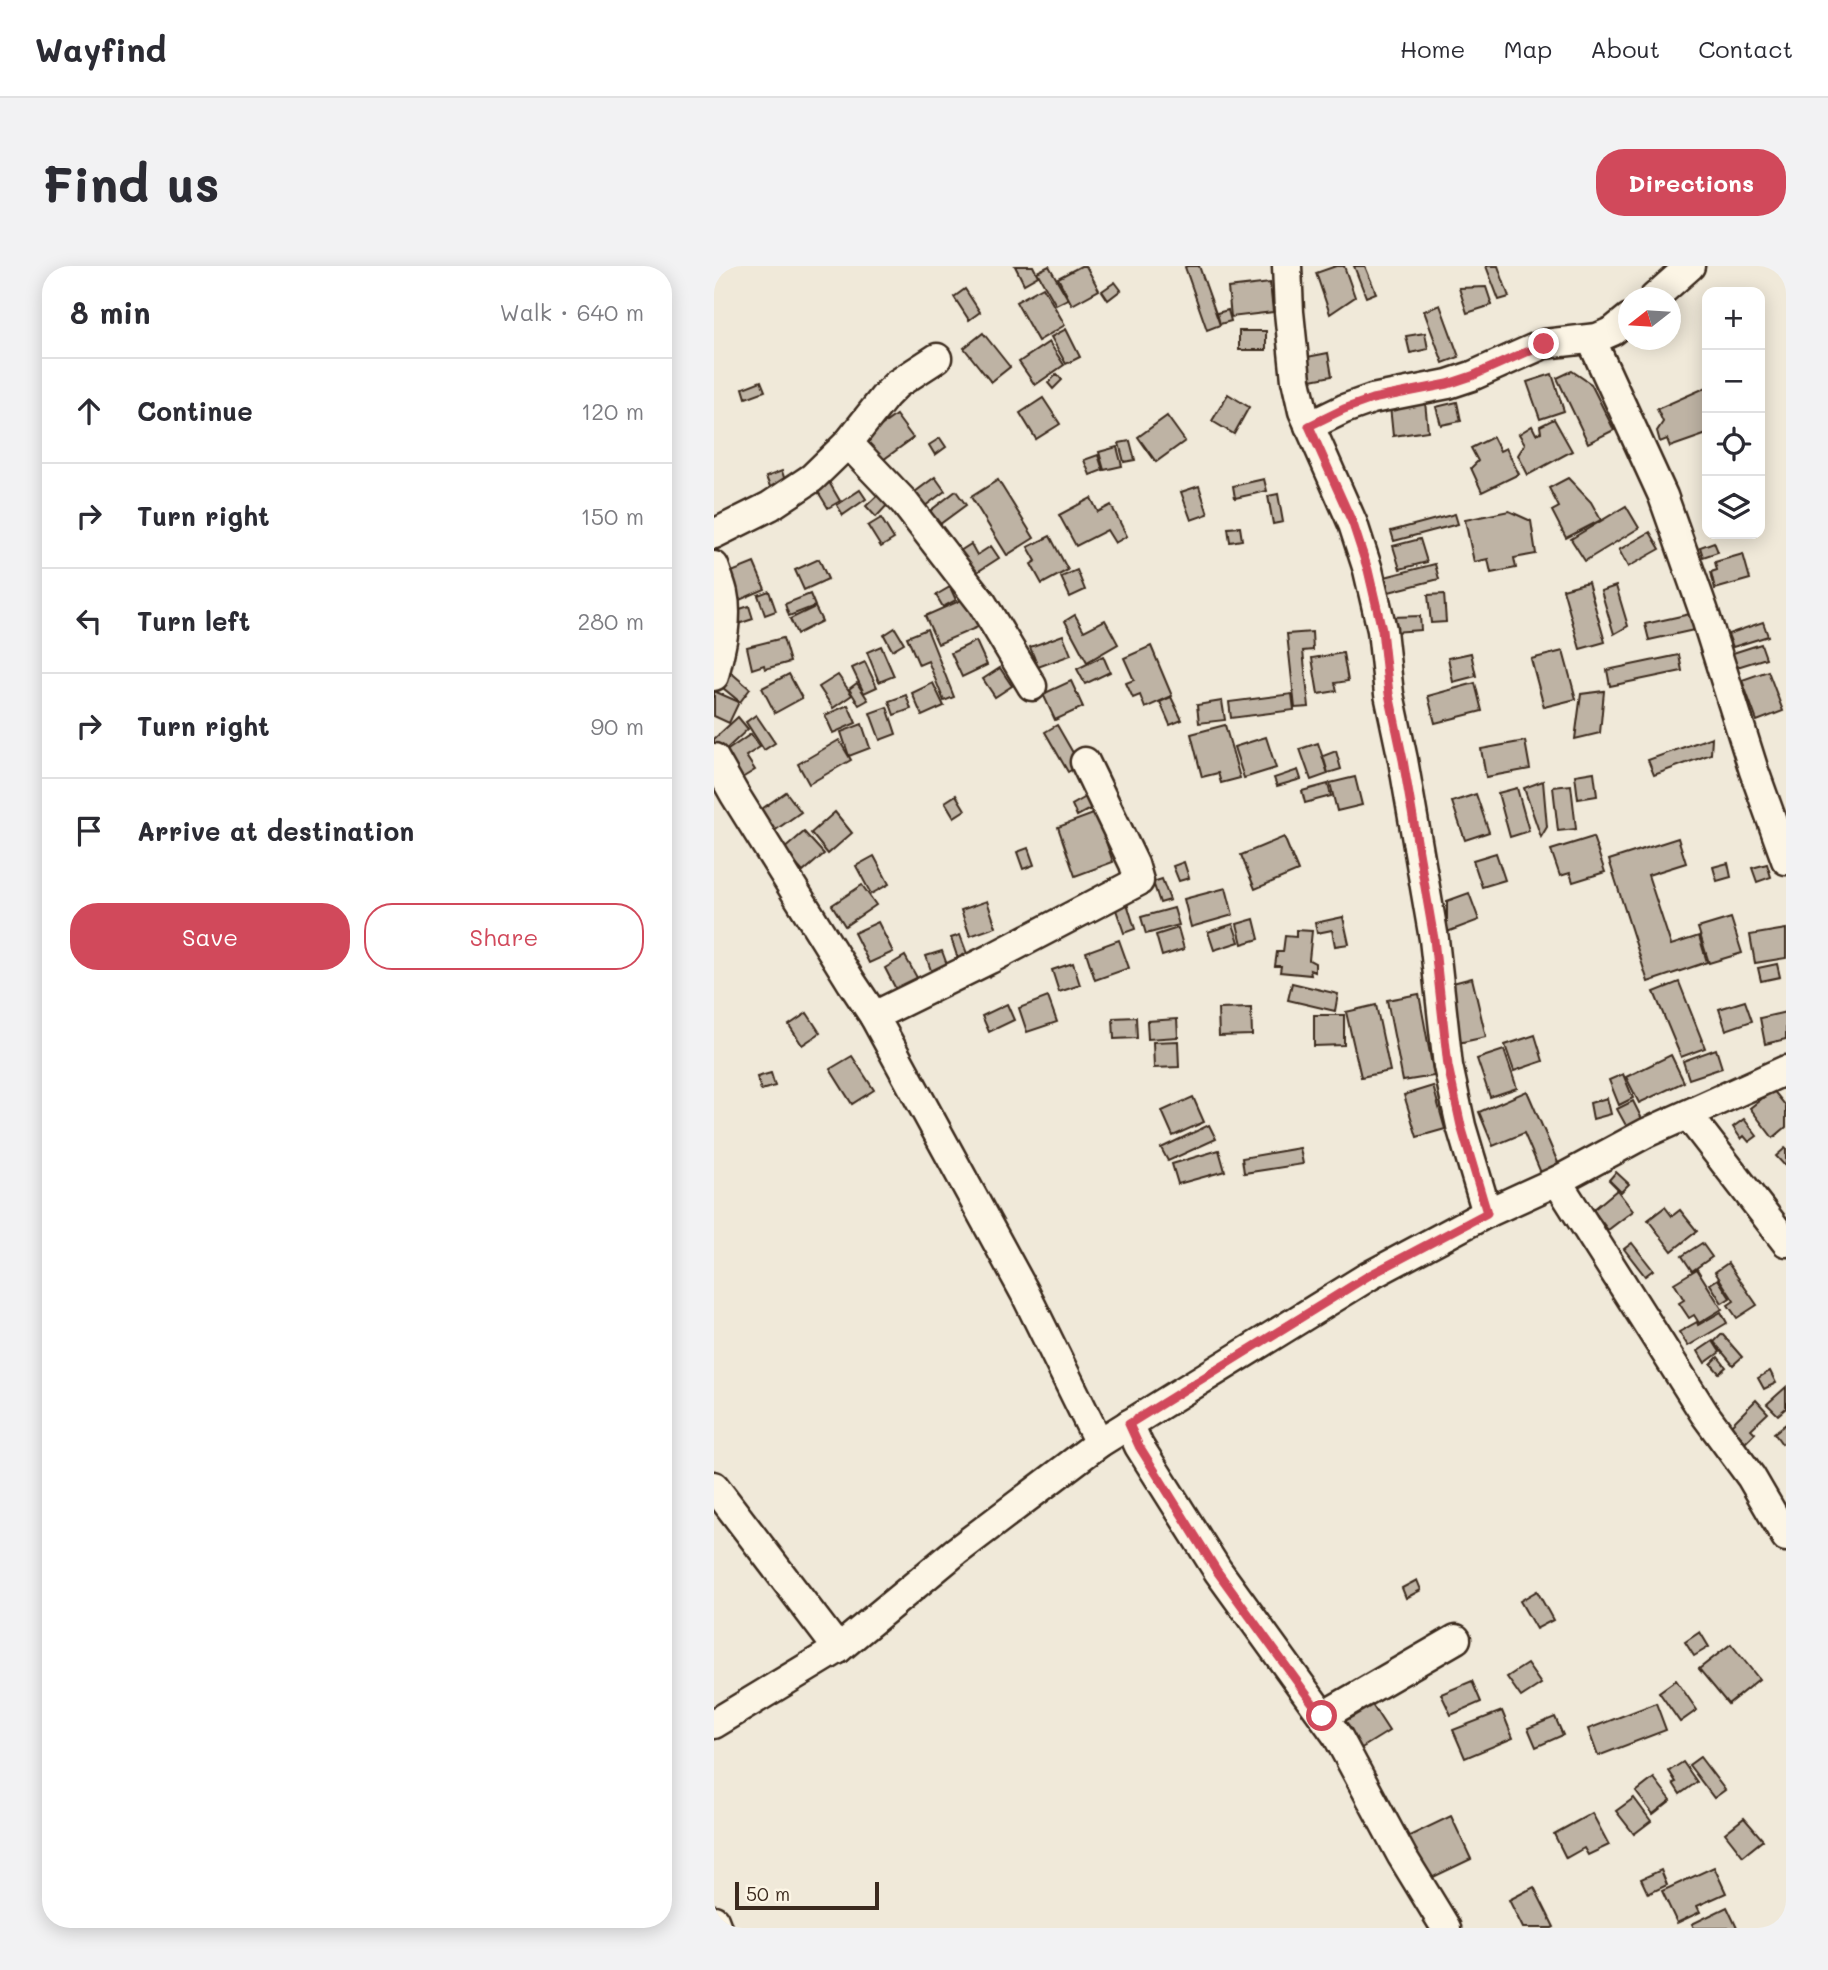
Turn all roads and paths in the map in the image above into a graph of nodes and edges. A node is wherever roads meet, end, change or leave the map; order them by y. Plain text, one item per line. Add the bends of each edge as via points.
1 (1287, 266) edge
2 (1690, 266) edge
3 (1666, 287) edge
4 (1618, 327) edge
5 (1591, 339) junction
6 (937, 358) dead end
7 (1309, 426) junction
8 (848, 443) junction
9 (714, 534) edge
10 (714, 566) edge
11 (714, 676) edge
12 (1031, 686) dead end
13 (714, 758) edge
14 (1085, 762) dead end
15 (1786, 860) edge
16 (874, 1016) junction
17 (1786, 1070) edge
18 (1688, 1115) junction
19 (1558, 1181) junction
20 (1487, 1213) junction
21 (1786, 1242) edge
22 (1129, 1424) junction
23 (1098, 1443) junction
24 (714, 1486) edge
25 (1786, 1537) edge
26 (1456, 1639) dead end
27 (838, 1649) junction
28 (1322, 1716) junction
29 (714, 1724) edge
30 (714, 1920) edge
31 (717, 1928) edge
32 (1446, 1928) edge

1 - 7 street via 1296,380
2 - 3 street
4 - 5 street
5 - 7 street via 1544,344 1472,376 1372,399
5 - 15 street via 1663,496
6 - 8 street via 897,384
7 - 20 street via 1353,524 1382,630 1389,694 1434,939 1448,1066
8 - 9 street via 812,478
8 - 12 street via 904,502 982,603
10 - 11 street via 724,595 724,619
13 - 16 street
14 - 16 street via 1139,881
16 - 23 street via 1025,1293
17 - 18 street
18 - 19 street
18 - 21 street
19 - 20 street
19 - 25 street
20 - 22 street via 1368,1276
22 - 23 street
22 - 28 street via 1217,1571
23 - 27 street
24 - 27 street
26 - 28 street
27 - 29 street
28 - 32 street
30 - 31 street

